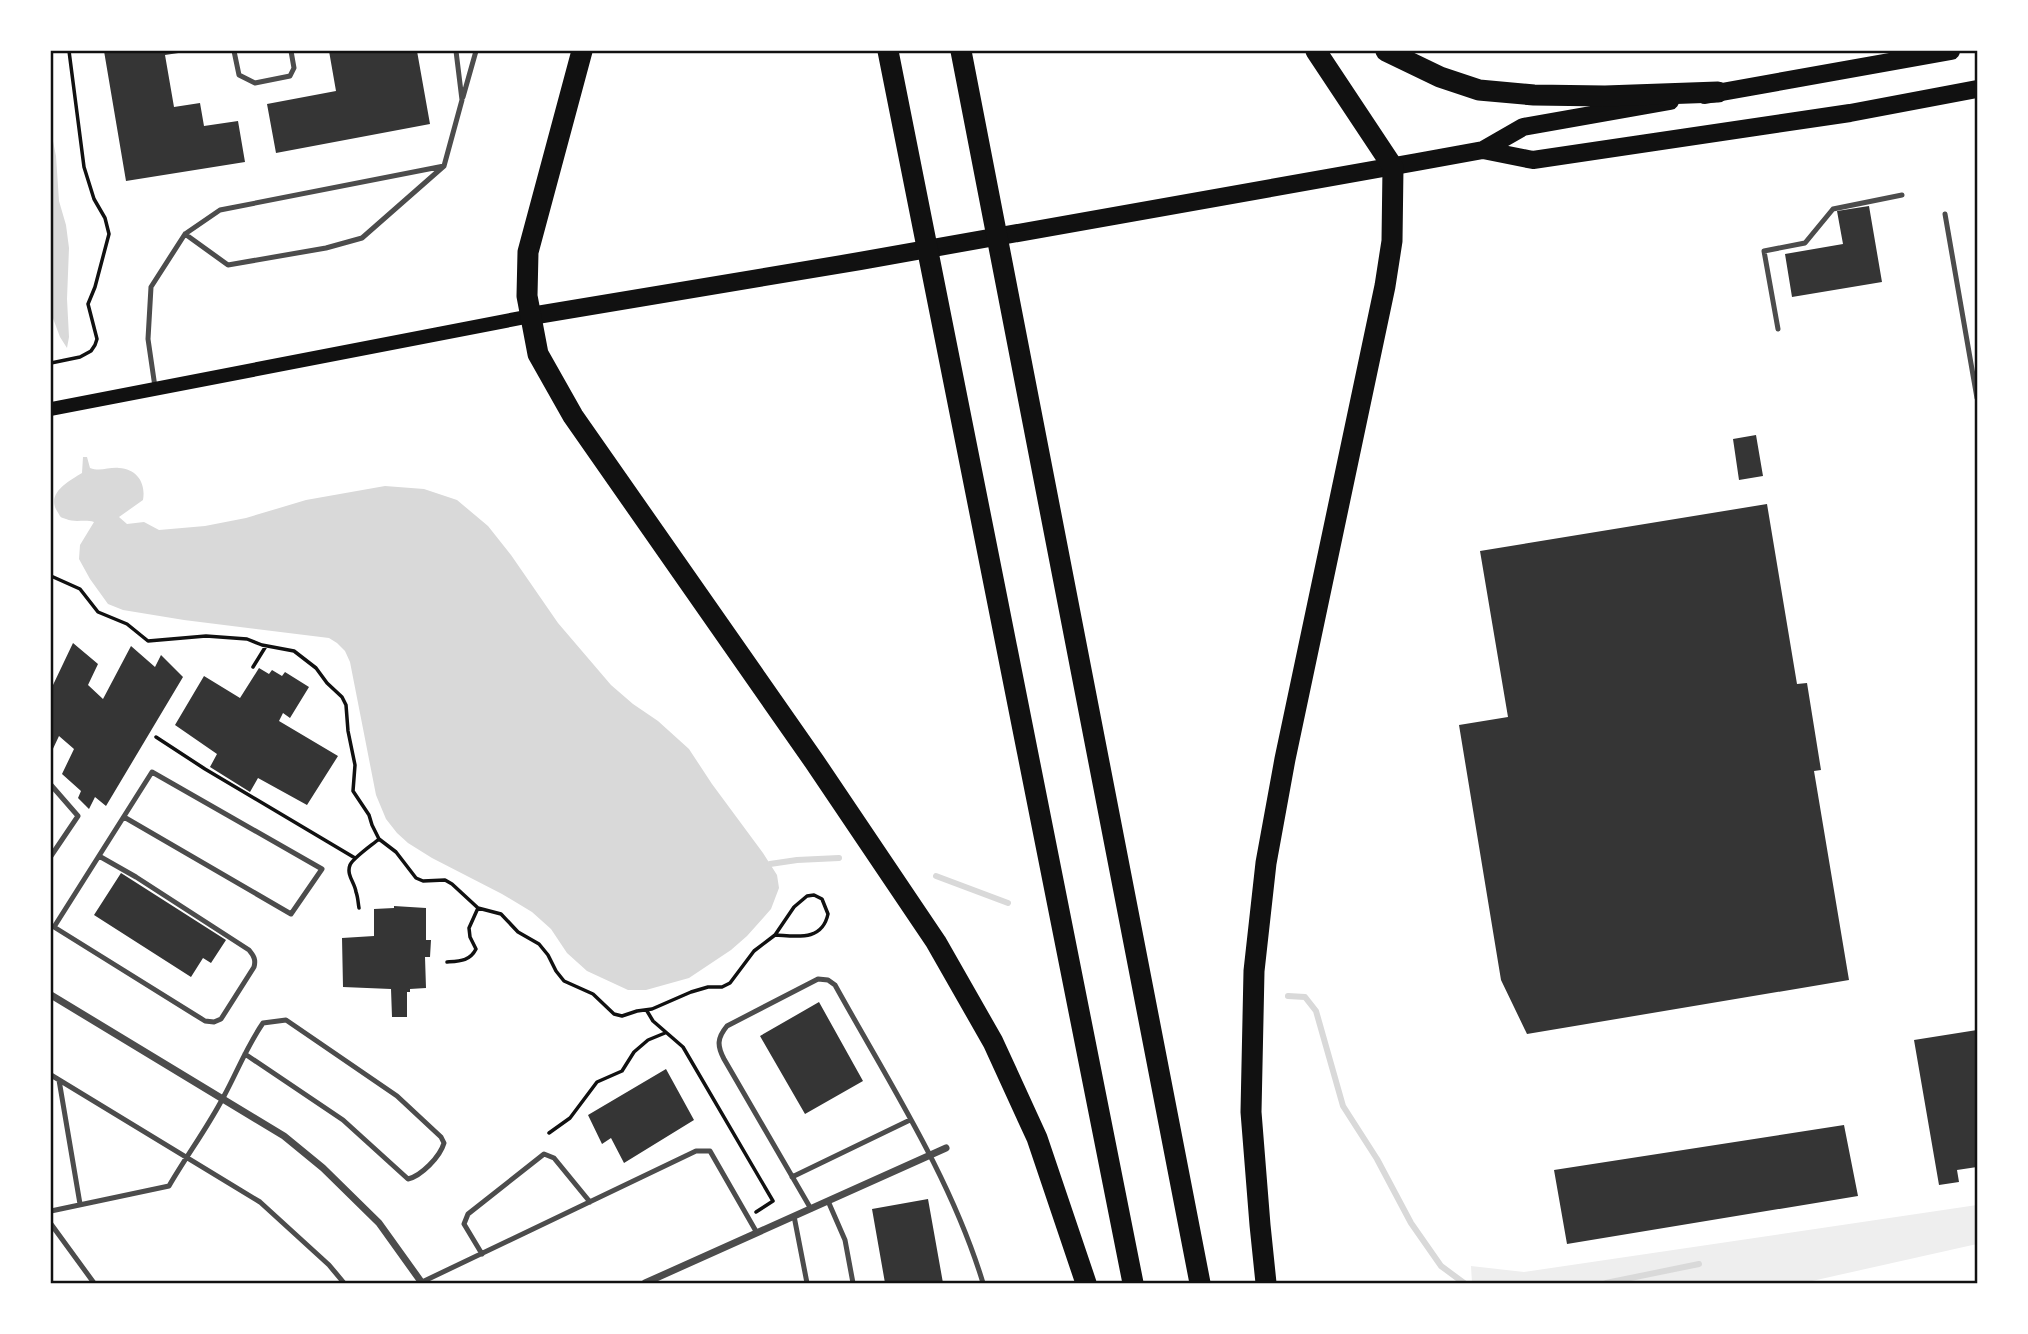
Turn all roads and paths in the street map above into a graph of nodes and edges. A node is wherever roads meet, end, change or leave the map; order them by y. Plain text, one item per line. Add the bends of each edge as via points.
1 (69, 51) edge
2 (234, 51) edge
3 (291, 51) edge
4 (456, 51) edge
5 (476, 51) edge
6 (582, 51) edge
7 (888, 51) edge
8 (961, 51) edge
9 (1316, 51) edge
10 (1386, 51) edge
11 (1951, 51) edge
12 (1977, 89) edge
13 (1718, 92) junction
14 (462, 100) junction
15 (1483, 150) junction
16 (444, 166) junction
17 (1393, 167) junction
18 (1902, 195) dead end
19 (1945, 214) dead end
20 (186, 234) junction
21 (531, 316) junction
22 (1778, 329) dead end
23 (51, 363) edge
24 (156, 390) junction
25 (1977, 398) edge
26 (51, 410) edge
27 (51, 576) edge
28 (266, 646) junction
29 (253, 667) dead end
30 (156, 737) dead end
31 (51, 785) edge
32 (124, 817) junction
33 (379, 839) junction
34 (51, 856) edge
35 (99, 856) junction
36 (355, 859) junction
37 (359, 908) dead end
38 (478, 908) junction
39 (52, 928) edge
40 (775, 935) junction
41 (447, 962) dead end
42 (51, 995) edge
43 (647, 1010) junction
44 (665, 1033) junction
45 (245, 1054) junction
46 (51, 1075) edge
47 (59, 1080) junction
48 (223, 1098) junction
49 (910, 1120) junction
50 (549, 1133) dead end
51 (946, 1147) dead end
52 (929, 1155) junction
53 (186, 1156) junction
54 (792, 1177) junction
55 (828, 1201) junction
56 (590, 1202) junction
57 (80, 1205) junction
58 (811, 1209) junction
59 (51, 1211) edge
60 (794, 1216) junction
61 (748, 1217) junction
62 (51, 1224) edge
63 (757, 1233) junction
64 (482, 1254) junction
65 (94, 1283) edge
66 (344, 1283) edge
67 (422, 1283) edge
68 (645, 1283) edge
69 (807, 1283) edge
70 (853, 1283) edge
71 (983, 1283) edge
72 (1086, 1283) edge
73 (1133, 1283) edge
74 (1200, 1283) edge
75 (1266, 1283) edge

1 - 23 path via 83,167 109,234 88,304 95,345 80,357
2 - 3 lane via 239,75 255,83 290,76 294,68
4 - 14 lane
5 - 14 lane
6 - 21 highway via 528,252
7 - 73 highway
8 - 74 highway
9 - 17 highway
10 - 13 highway via 1479,90 1534,95
11 - 13 main road
12 - 15 main road via 1850,113 1533,160
13 - 15 main road via 1523,127
14 - 16 lane
15 - 17 main road
16 - 20 lane via 220,210
16 - 20 lane via 362,238 326,248 228,265
17 - 21 main road
17 - 75 highway via 1392,241 1385,286 1266,863 1254,971 1251,1112
18 - 22 lane via 1833,209 1805,243 1765,251
19 - 25 lane
20 - 24 lane via 150,287 148,339
21 - 24 main road
21 - 72 highway via 538,354 573,416 936,942 993,1042 1037,1138
24 - 26 main road
27 - 28 path via 80,589 98,612 127,624 148,640 206,636 247,639
28 - 29 path
28 - 33 path via 293,651 316,668 342,698 355,765 353,791
30 - 36 path
31 - 34 lane via 78,816
32 - 32 lane via 152,772 322,869 291,914
32 - 35 lane
33 - 36 path
33 - 38 path via 416,878 445,880
35 - 39 lane
35 - 39 lane via 254,956 254,967 221,1019 205,1021
36 - 37 path via 349,872
38 - 41 path via 469,928 476,949 472,957
38 - 43 path via 501,914 543,948 564,981 593,994 614,1014
40 - 40 path via 800,900 814,895 822,899 828,914 819,930 802,937
40 - 43 path via 754,951 730,983 691,992
42 - 48 street
43 - 44 path
44 - 50 path via 634,1052 622,1071 597,1083 570,1118
44 - 61 path via 683,1047 696,1067 773,1201
45 - 45 lane via 263,1023 286,1020 397,1096 441,1137 442,1149 417,1177 408,1179 343,1120
45 - 48 lane
46 - 47 lane
47 - 53 lane
47 - 57 lane
48 - 53 lane
48 - 67 street via 284,1136 355,1198
49 - 52 lane
49 - 54 lane
49 - 54 lane via 835,985 818,979 727,1026 718,1041
51 - 52 street
52 - 55 street
52 - 71 lane
53 - 57 lane via 169,1185
53 - 66 lane via 260,1202
54 - 58 lane
55 - 58 street
55 - 70 lane via 845,1240
56 - 61 lane via 696,1151 710,1151
56 - 64 lane
56 - 64 lane via 554,1158 544,1153 468,1214 464,1224
57 - 59 lane
58 - 60 street
60 - 63 street
60 - 69 lane
61 - 63 lane
62 - 65 lane
63 - 68 street
64 - 67 lane

